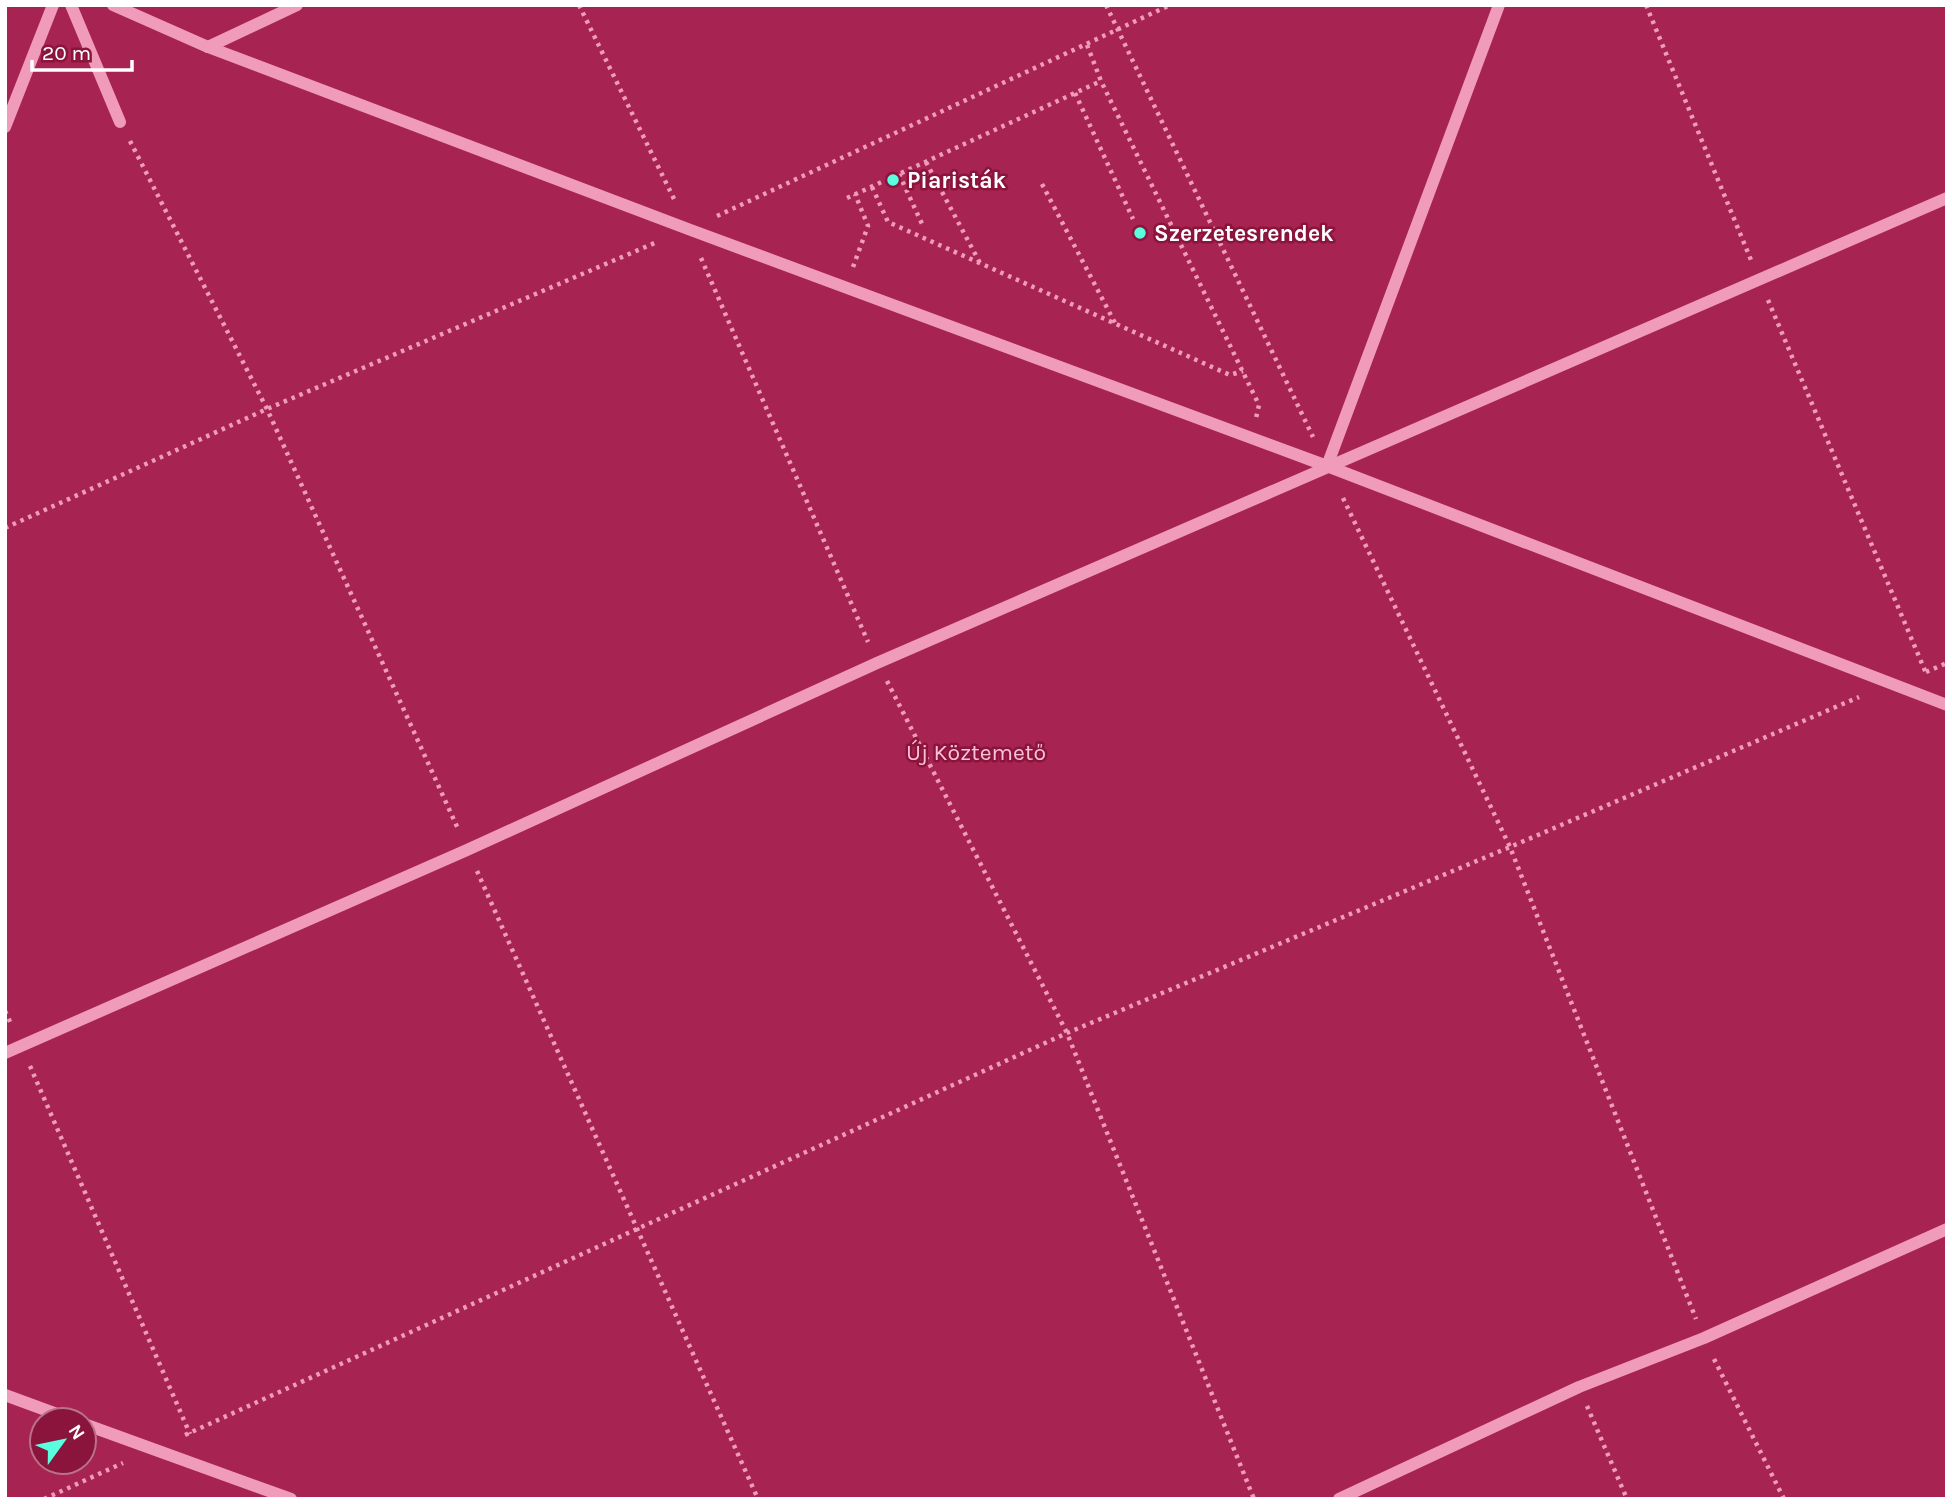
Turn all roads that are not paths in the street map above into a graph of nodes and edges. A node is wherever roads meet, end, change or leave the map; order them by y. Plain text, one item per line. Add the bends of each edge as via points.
1 (53, 5) edge
2 (71, 5) edge
3 (113, 5) edge
4 (297, 5) edge
5 (1499, 5) edge
6 (208, 47) junction
7 (120, 122) road end
8 (5, 127) edge
9 (1947, 198) edge
10 (1327, 466) junction
11 (1942, 703) edge
12 (5, 1053) edge
13 (1947, 1228) edge
14 (5, 1395) edge
15 (35, 1406) edge
16 (98, 1429) edge
17 (291, 1499) edge
18 (1339, 1499) edge

1 - 8 lane
2 - 7 lane
3 - 6 lane
4 - 6 lane
5 - 10 lane
6 - 10 lane
9 - 10 lane
10 - 11 lane
10 - 12 lane
13 - 18 lane via 1704,1338 1579,1387
14 - 15 lane
16 - 17 lane

